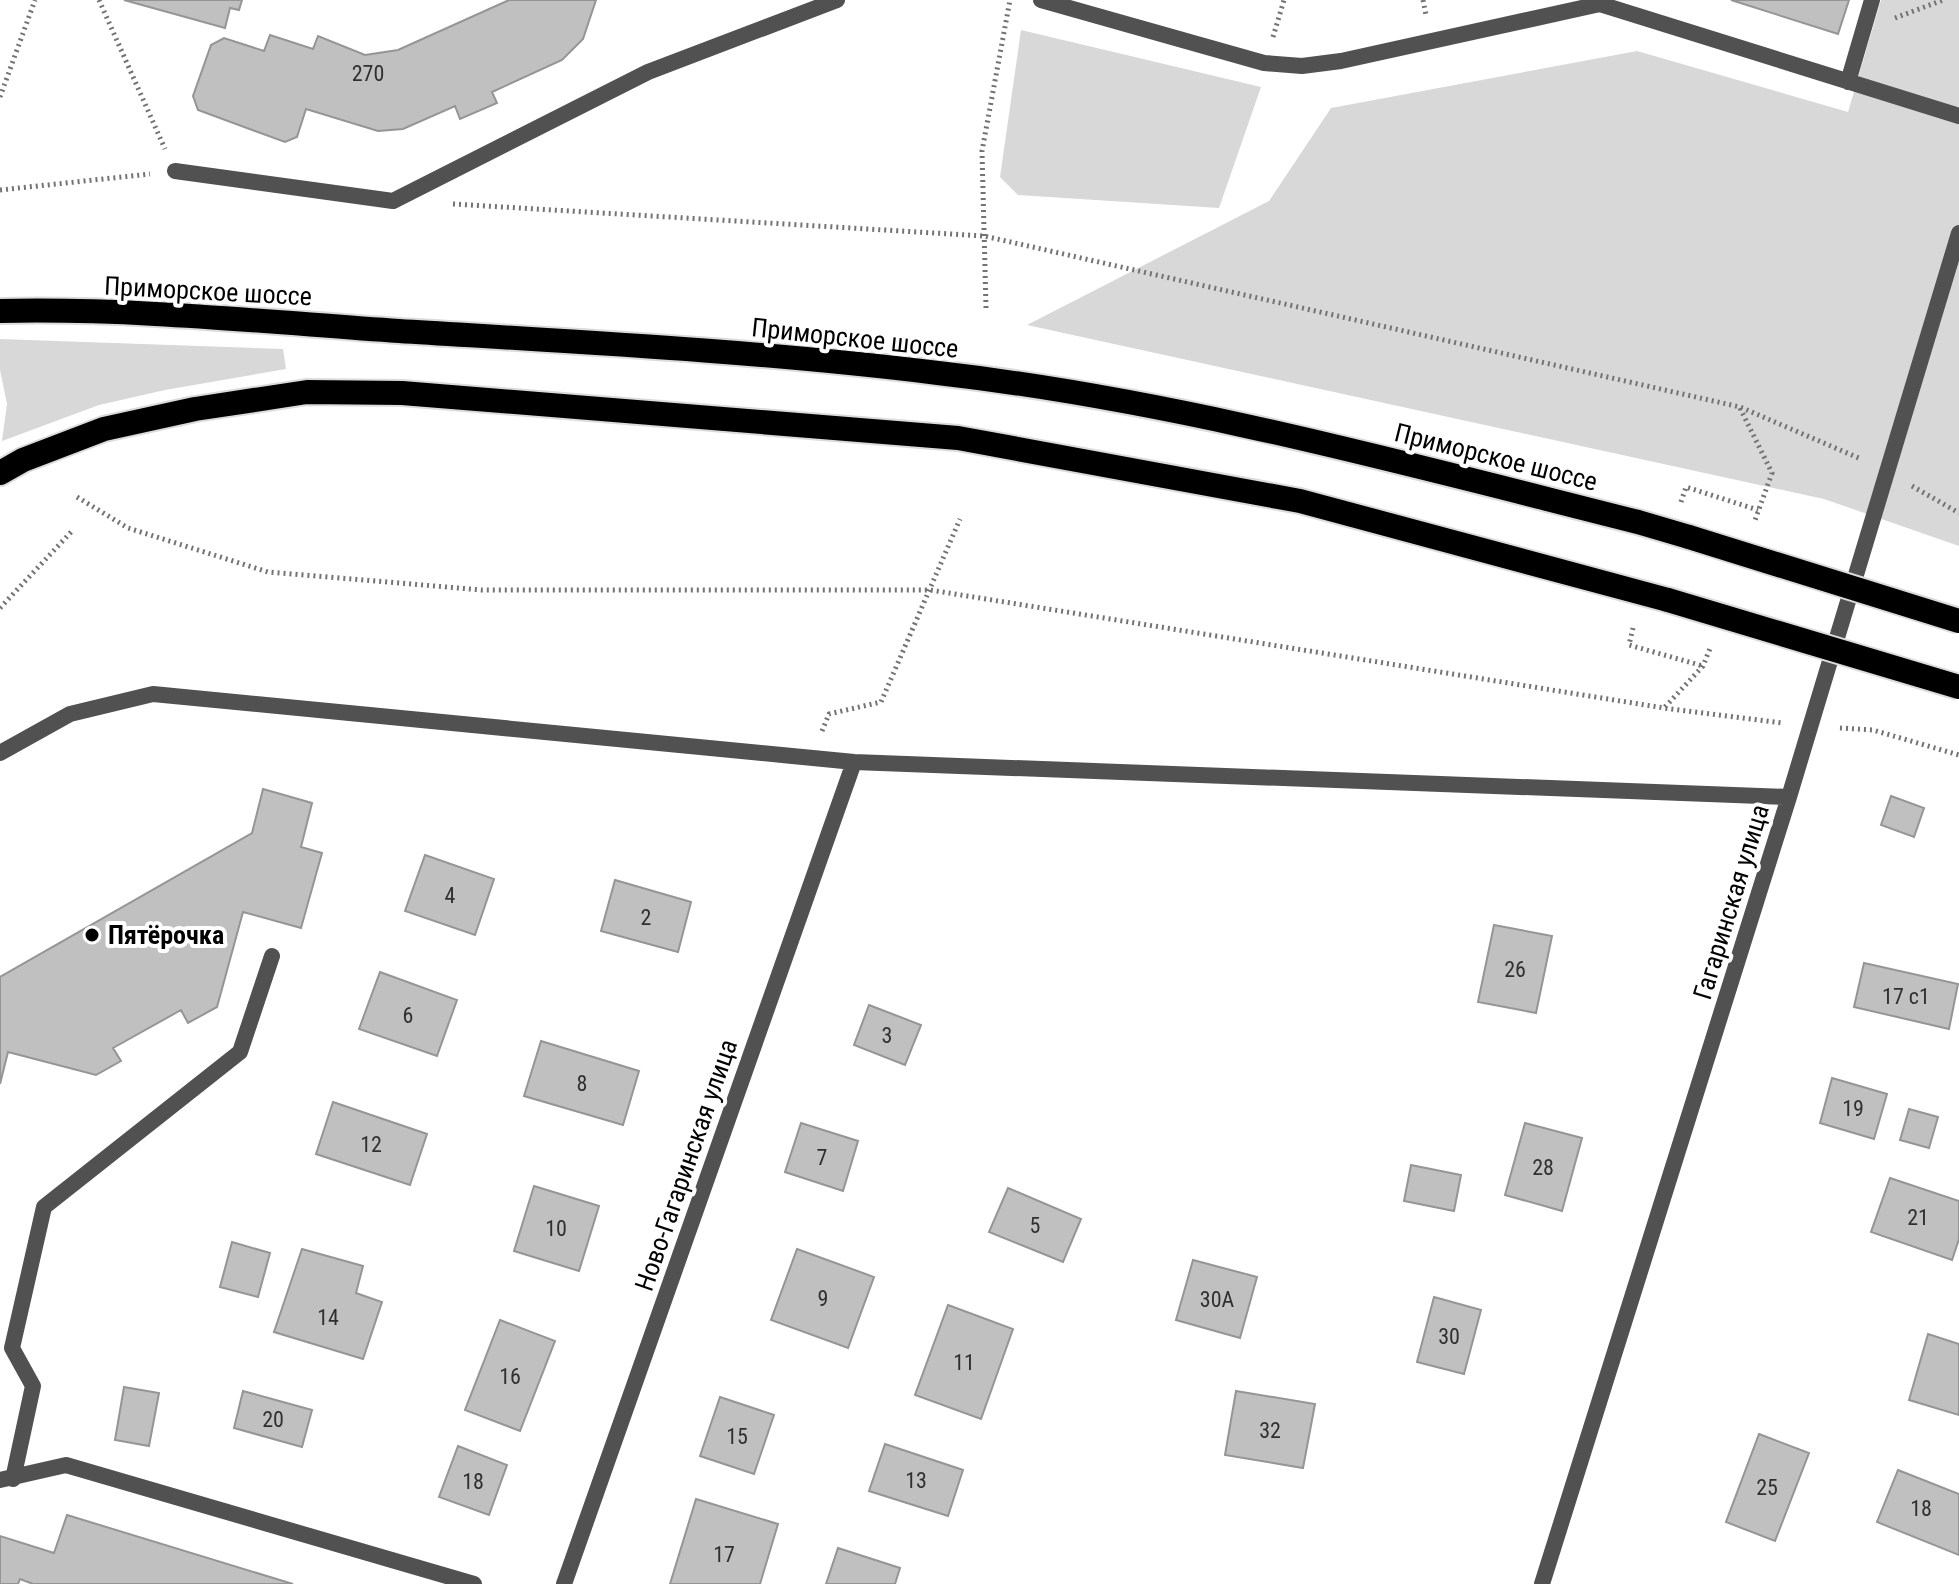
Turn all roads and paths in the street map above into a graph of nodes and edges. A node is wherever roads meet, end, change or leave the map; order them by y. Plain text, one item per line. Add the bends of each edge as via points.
1 (35, 0) edge
2 (99, 0) edge
3 (837, 0) edge
4 (1011, 0) edge
5 (1041, 0) edge
6 (1284, 0) edge
7 (1872, 0) edge
8 (1943, 0) edge
9 (1600, 2) edge
10 (1864, 29) junction
11 (1264, 63) junction
12 (1848, 82) junction
13 (0, 97) edge
14 (1959, 116) edge
15 (175, 171) junction
16 (0, 190) edge
17 (393, 201) junction
18 (1959, 233) edge
19 (984, 236) junction
20 (986, 308) dead end
21 (0, 311) edge
22 (1887, 471) junction
23 (0, 473) edge
24 (77, 497) dead end
25 (1681, 504) dead end
26 (1758, 510) dead end
27 (1959, 513) edge
28 (960, 519) dead end
29 (73, 530) dead end
30 (930, 590) junction
31 (0, 608) edge
32 (1959, 621) edge
33 (1633, 628) dead end
34 (1703, 666) dead end
35 (1959, 687) edge
36 (1810, 726) junction
37 (0, 753) edge
38 (1959, 755) edge
39 (812, 757) junction
40 (854, 762) junction
41 (1789, 797) junction
42 (272, 956) dead end
43 (6, 1479) edge
44 (474, 1584) edge
45 (564, 1584) edge
46 (1542, 1584) edge

1 - 13 path
2 - 15 path
3 - 17 street via 648,72
4 - 19 path via 982,151
5 - 11 street
6 - 11 path
7 - 10 street
8 - 10 path
9 - 11 street via 1341,61
9 - 12 street
10 - 12 street
12 - 14 street
15 - 16 path
15 - 17 street
17 - 19 path
18 - 22 street, Гагаринская улица
19 - 20 path
19 - 22 path via 1740,407
21 - 32 highway, Приморское шоссе, bridge via 638,345 940,373 1124,401 1330,445 1638,522
22 - 27 path
22 - 36 street, Гагаринская улица
23 - 35 highway, bridge via 104,429 307,392 433,396 958,438 1300,501 1668,600
24 - 30 path via 128,528 268,572 482,590
25 - 26 path via 1686,487
28 - 30 path
29 - 31 path
30 - 36 path
30 - 39 path via 881,702 829,714
33 - 34 path via 1629,645
36 - 38 path via 1873,730
36 - 41 street, Гагаринская улица
37 - 39 street via 70,714 153,694
39 - 40 street
40 - 41 street
40 - 45 street, Ново-Гагаринская улица
41 - 46 street, Гагаринская улица
42 - 43 street via 240,1052 44,1207 12,1348 33,1386
43 - 44 street via 66,1465

